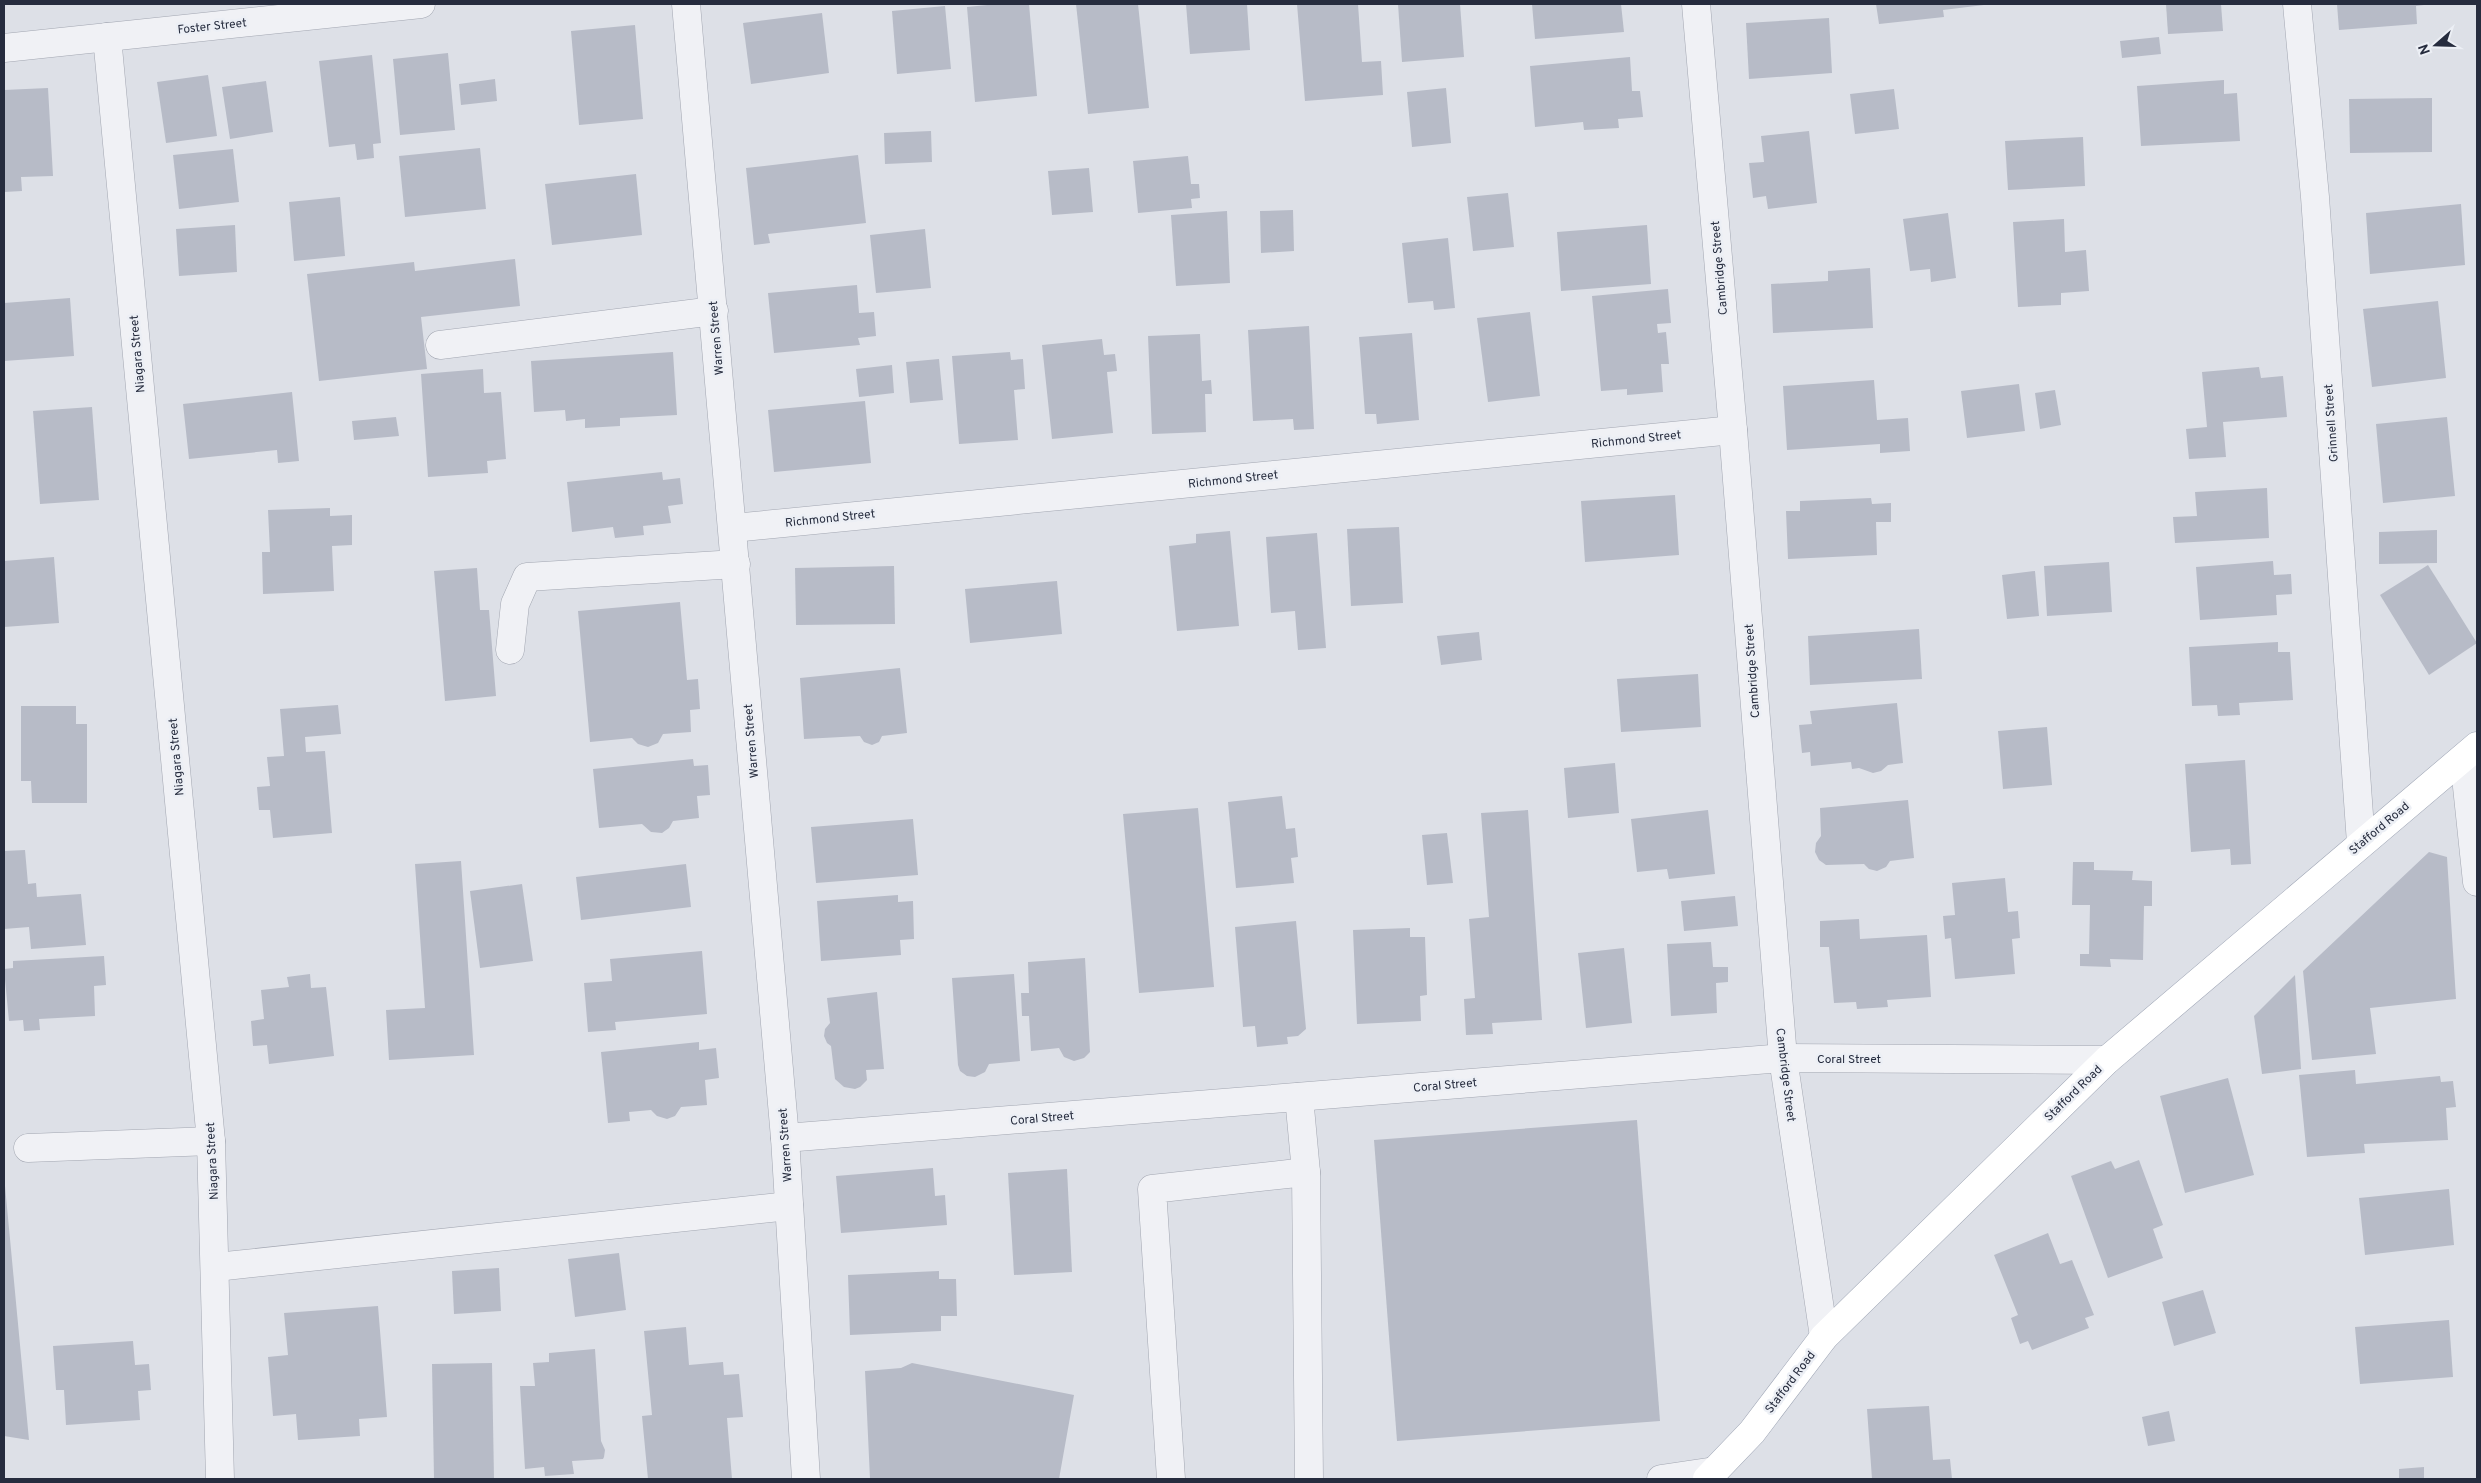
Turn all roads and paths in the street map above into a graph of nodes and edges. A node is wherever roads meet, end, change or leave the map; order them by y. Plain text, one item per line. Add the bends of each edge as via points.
1 (421, 4) edge
2 (686, 4) edge
3 (1696, 4) edge
4 (2297, 4) edge
5 (107, 36) junction
6 (4, 48) edge
7 (714, 311) junction
8 (440, 345) dead end
9 (1733, 430) junction
10 (733, 528) junction
11 (736, 564) junction
12 (510, 650) dead end
13 (2470, 752) edge
14 (2360, 843) junction
15 (2477, 882) edge
16 (1783, 1058) junction
17 (2107, 1060) junction
18 (1298, 1097) junction
19 (785, 1138) junction
20 (212, 1142) junction
21 (28, 1148) dead end
22 (1306, 1172) junction
23 (789, 1206) junction
24 (216, 1267) junction
25 (1824, 1337) junction
26 (1711, 1475) edge
27 (220, 1479) edge
28 (806, 1479) edge
29 (1171, 1479) edge
30 (1309, 1479) edge
31 (1661, 1479) edge

1 - 5 street, Foster Street
2 - 7 street, Warren Street
3 - 9 street, Cambridge Street
4 - 14 street, Grinnell Street via 2315,197
5 - 6 street, Foster Street
5 - 20 street, Niagara Street
7 - 8 street
7 - 10 street, Warren Street
9 - 10 street, Richmond Street
9 - 16 street, Cambridge Street
10 - 11 street, Warren Street
11 - 12 street via 527,577 515,604
11 - 19 street, Warren Street
13 - 14 main road, Stafford Road
13 - 15 street
14 - 17 main road, Stafford Road
16 - 17 street, Coral Street
16 - 18 street, Coral Street
16 - 25 street, Cambridge Street
17 - 25 main road, Stafford Road
18 - 19 street, Coral Street
18 - 22 street
19 - 23 street, Warren Street
20 - 21 street
20 - 24 street, Niagara Street
22 - 29 street via 1152,1189
22 - 30 street
23 - 24 street
23 - 28 street, Warren Street
24 - 27 street, Niagara Street
25 - 26 main road, Stafford Road via 1752,1432
26 - 31 street

